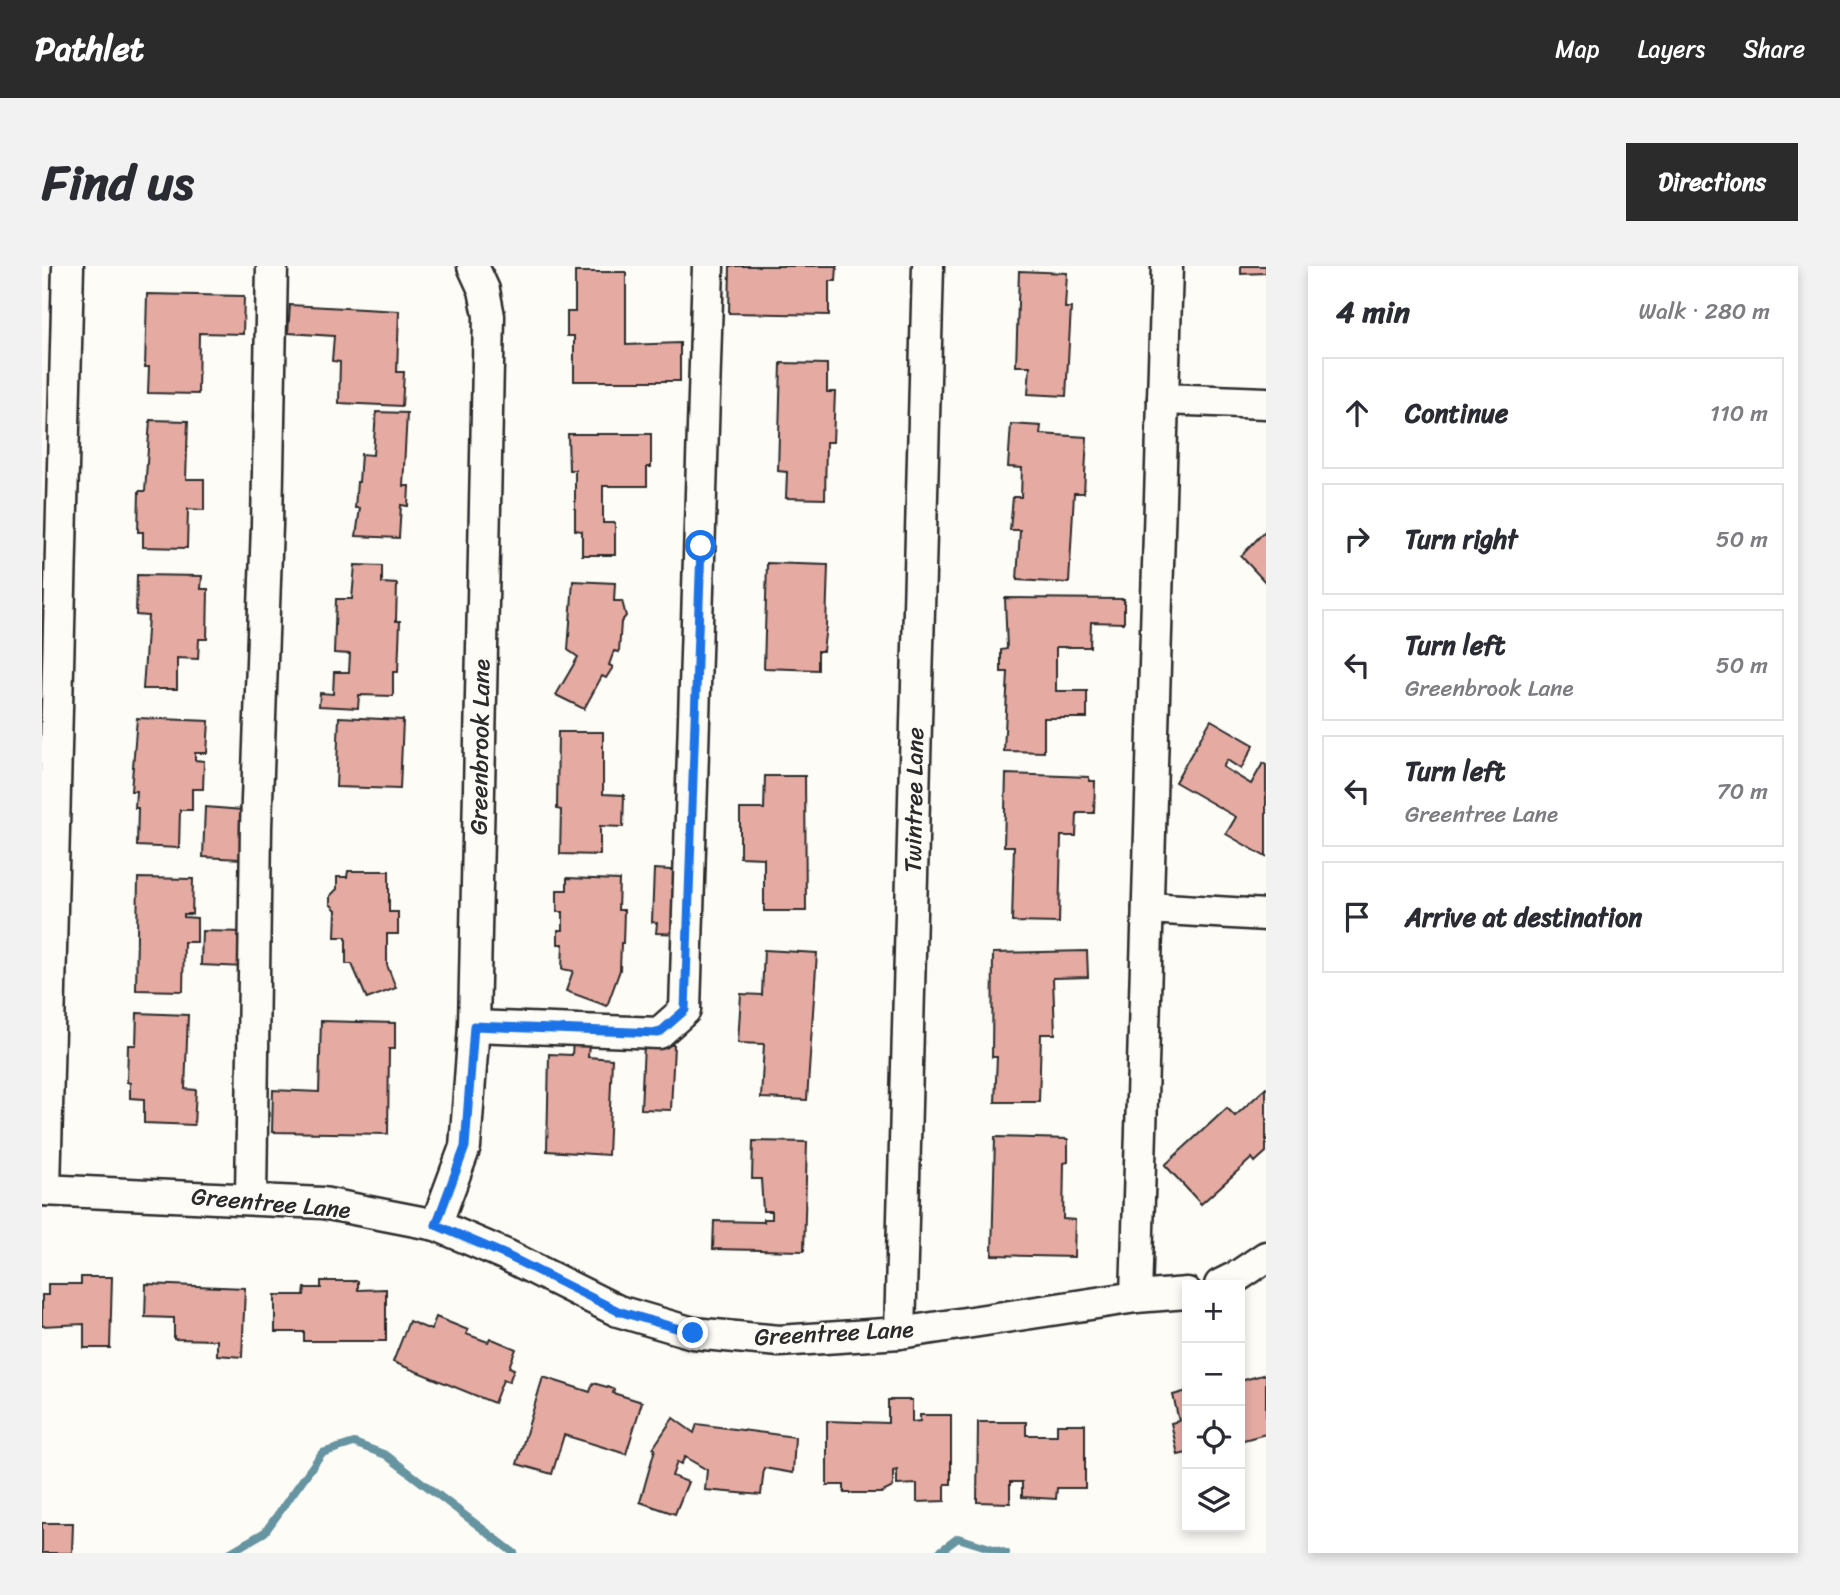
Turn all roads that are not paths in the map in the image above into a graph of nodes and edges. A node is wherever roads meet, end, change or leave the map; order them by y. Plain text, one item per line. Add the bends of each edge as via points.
1 (68, 266) edge
2 (272, 266) edge
3 (473, 266) edge
4 (708, 266) edge
5 (928, 266) edge
6 (1167, 266) edge
7 (1163, 399) junction
8 (1266, 403) edge
9 (1148, 908) junction
10 (1266, 915) edge
11 (474, 1026) junction
12 (44, 1190) edge
13 (251, 1199) junction
14 (436, 1225) junction
15 (1266, 1257) edge
16 (1228, 1280) edge
17 (1182, 1293) edge
18 (1136, 1297) junction
19 (900, 1333) junction

1 - 12 street
2 - 13 street
3 - 11 street, Greenbrook Lane via 489,316
4 - 11 street via 685,1010 659,1033
5 - 19 street, Twintree Lane
6 - 7 street
7 - 8 street
7 - 9 street
9 - 10 street
9 - 18 street
11 - 14 street, Greenbrook Lane via 465,1147
12 - 13 street, Greentree Lane
13 - 14 street, Greentree Lane via 323,1203
14 - 19 street, Greentree Lane via 618,1311 693,1333 779,1341
15 - 16 street
17 - 18 street, Greentree Lane
18 - 19 street, Greentree Lane

